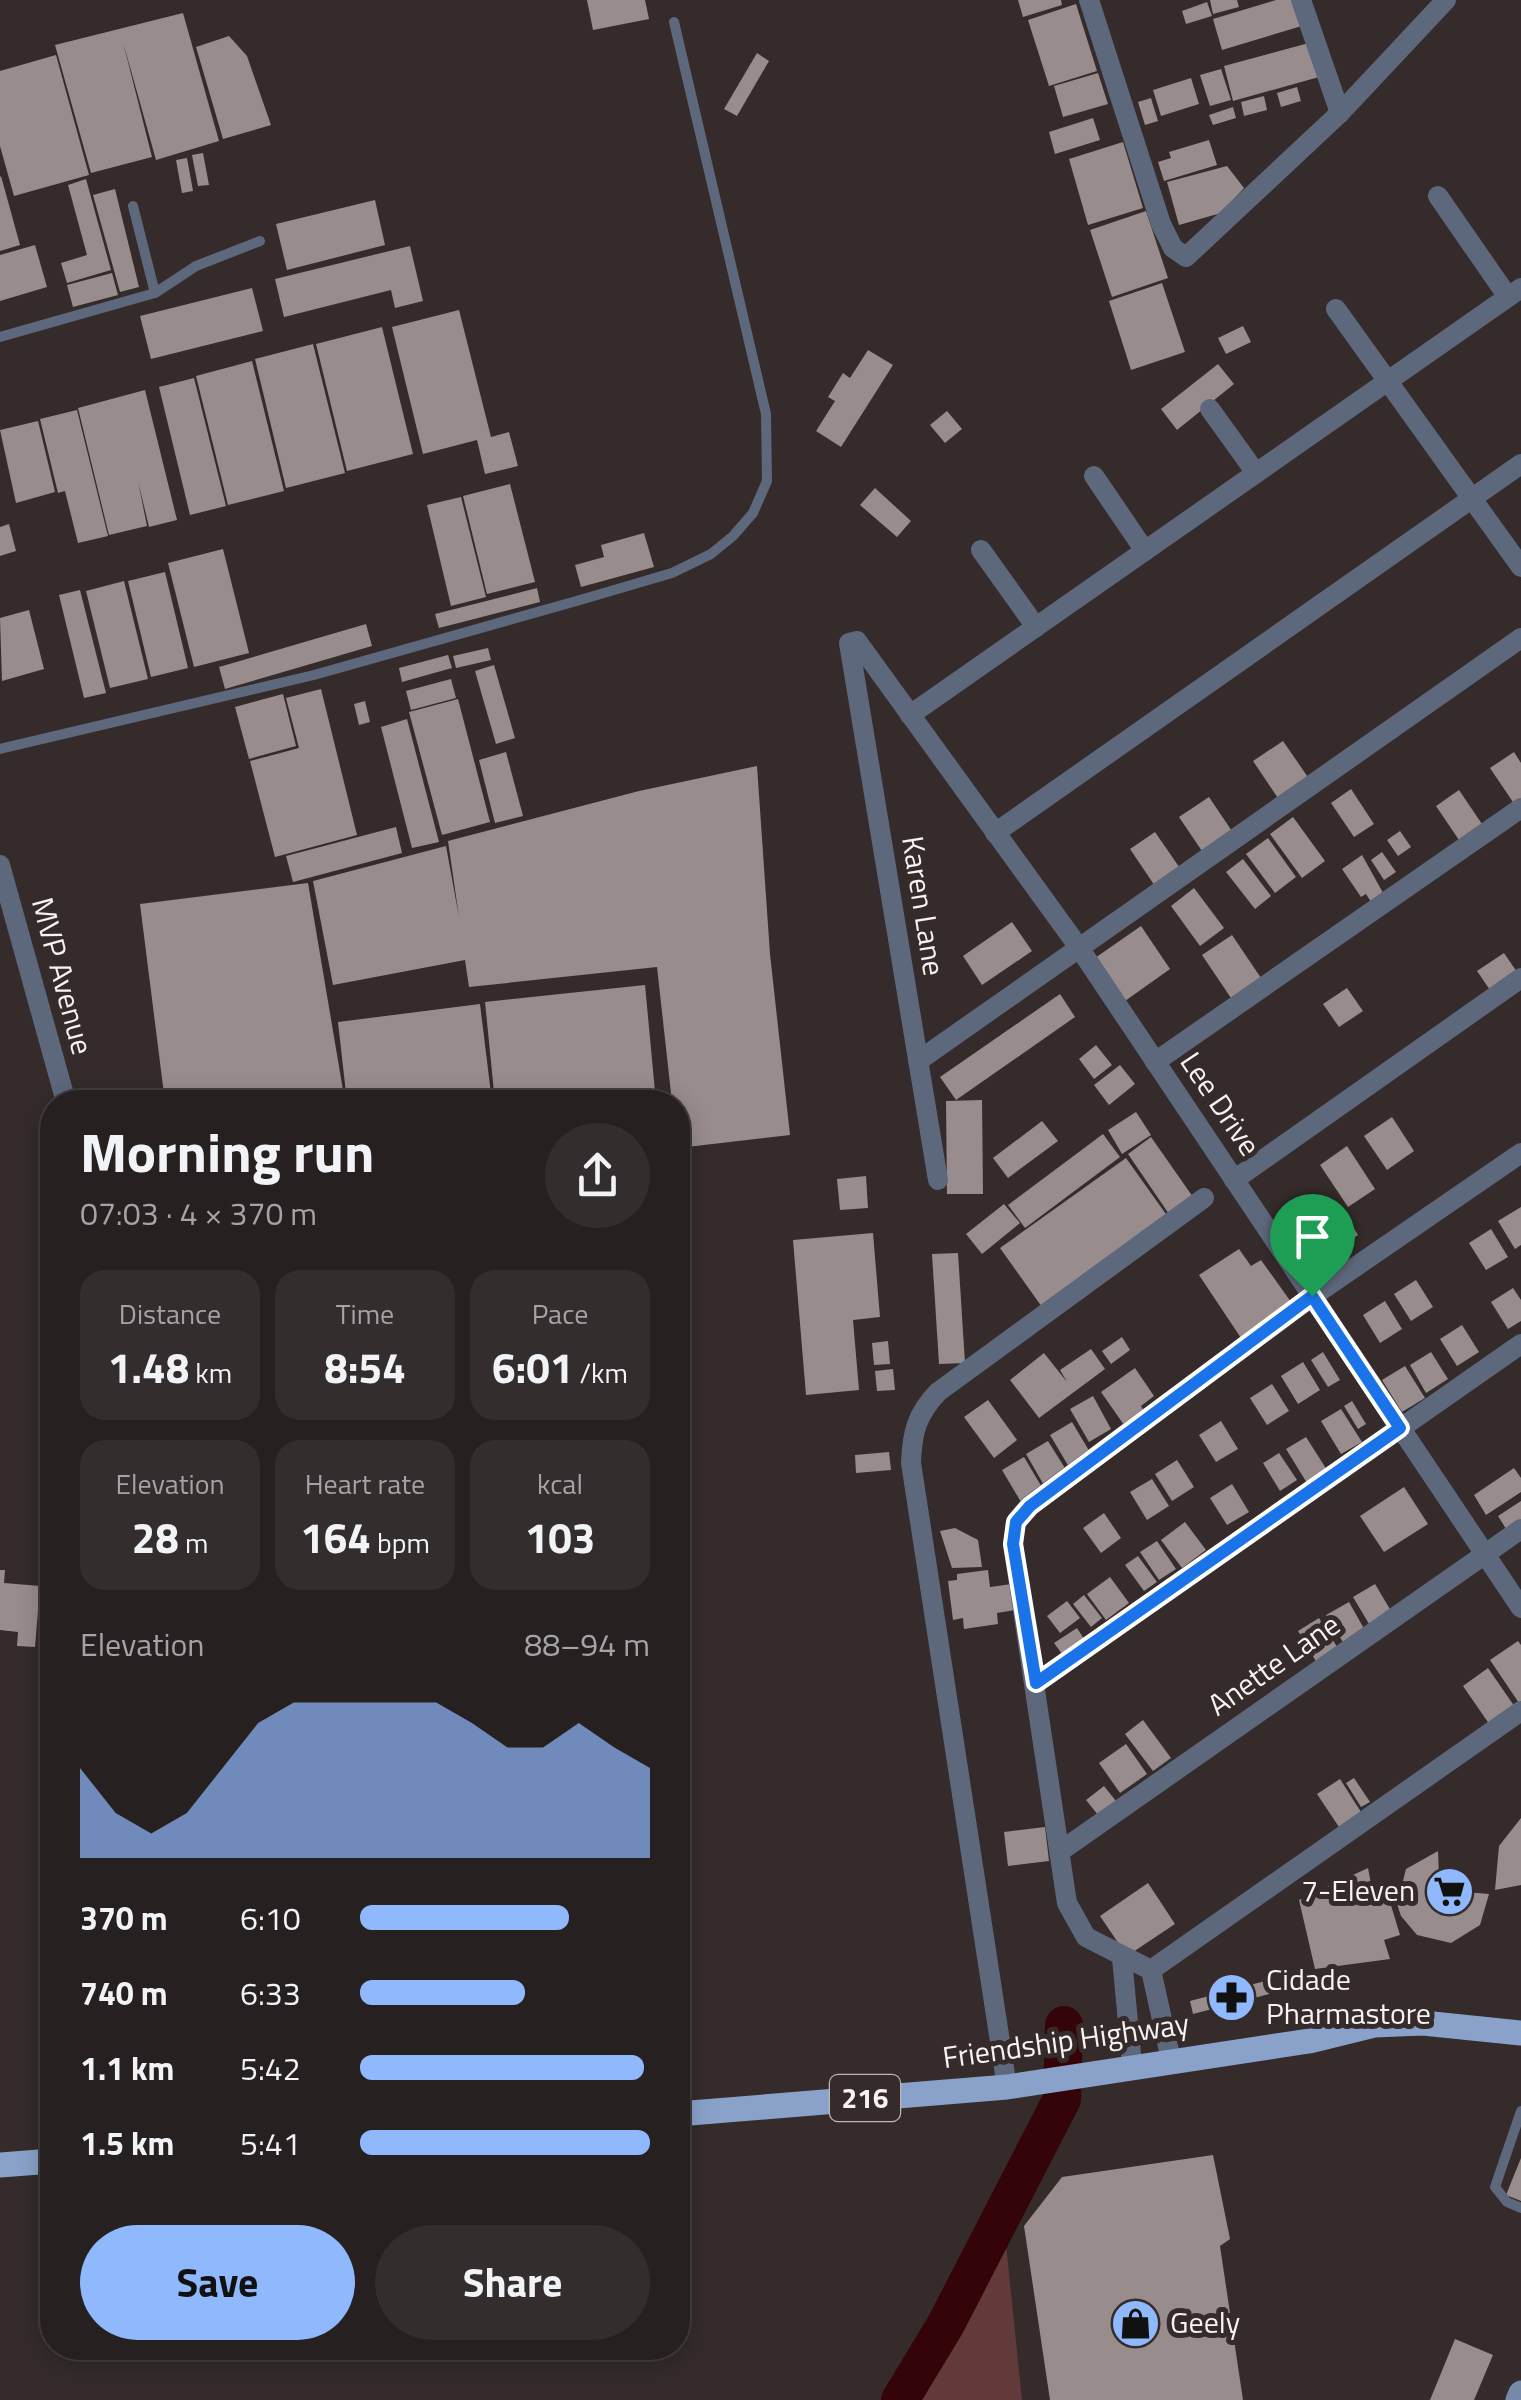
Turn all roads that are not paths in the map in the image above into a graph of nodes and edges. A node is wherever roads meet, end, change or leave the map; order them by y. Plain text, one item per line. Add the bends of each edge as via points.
1 (1090, 0) edge
2 (1301, 0) edge
3 (1446, 0) edge
4 (674, 22) dead end
5 (1340, 113) junction
6 (1438, 196) dead end
7 (134, 206) dead end
8 (260, 241) dead end
9 (1514, 292) edge
10 (155, 294) junction
11 (1336, 308) dead end
12 (0, 337) edge
13 (1390, 380) junction
14 (1210, 409) dead end
15 (1521, 464) edge
16 (1256, 473) junction
17 (1094, 476) dead end
18 (1472, 498) junction
19 (981, 550) dead end
20 (1145, 551) junction
21 (1521, 567) edge
22 (1036, 627) junction
23 (1521, 638) edge
24 (853, 642) joint
25 (910, 715) junction
26 (0, 749) edge
27 (1521, 808) edge
28 (995, 833) junction
29 (0, 865) edge
30 (1080, 949) junction
31 (1521, 978) edge
32 (918, 1061) junction
33 (1155, 1062) junction
34 (63, 1090) edge
35 (1521, 1154) edge
36 (938, 1180) dead end
37 (1234, 1180) junction
38 (1204, 1198) dead end
39 (1312, 1296) junction
40 (1521, 1344) edge
41 (1400, 1428) junction
42 (1521, 1529) edge
43 (1485, 1554) junction
44 (1521, 1608) edge
45 (1036, 1683) junction
46 (1521, 1710) edge
47 (1062, 1850) junction
48 (1122, 1958) junction
49 (1150, 1970) junction
50 (1162, 2022) junction
51 (1128, 2027) junction
52 (1521, 2033) edge
53 (1171, 2060) junction
54 (1119, 2067) junction
55 (1007, 2086) junction
56 (1521, 2111) edge
57 (690, 2113) edge
58 (40, 2162) edge
59 (0, 2165) edge
60 (1521, 2208) edge

1 - 5 street via 1161,224 1180,256 1194,253
2 - 5 street
3 - 5 street
4 - 26 lane via 766,414 767,482 733,536 672,573 599,595 314,674
6 - 9 street
7 - 10 lane
8 - 10 lane via 196,266
9 - 13 street
10 - 12 lane
11 - 13 street
13 - 16 street
13 - 18 street
14 - 16 street
15 - 18 street
16 - 20 street
17 - 20 street
18 - 21 street
18 - 28 street
19 - 22 street
20 - 22 street
22 - 25 street
23 - 30 street
24 - 25 street, Lee Drive
24 - 32 street, Karen Lane
25 - 28 street, Lee Drive
27 - 33 street
28 - 30 street, Lee Drive
29 - 34 street, MVP Avenue
30 - 32 street
30 - 33 street, Lee Drive
31 - 37 street
32 - 36 street, Karen Lane
33 - 37 street, Lee Drive
35 - 39 street
37 - 39 street, Lee Drive
38 - 55 street via 938,1392 912,1434 910,1463
39 - 41 street, Lee Drive
39 - 45 street via 1016,1522 1013,1544
40 - 41 street
41 - 43 street, Lee Drive
41 - 45 street
42 - 43 street, Anette Lane
43 - 44 street, Lee Drive
43 - 47 street, Anette Lane
45 - 47 street
46 - 49 street
47 - 48 street via 1067,1903 1081,1932
48 - 49 street
48 - 51 street
49 - 50 street
50 - 51 street
50 - 53 street
51 - 54 street
52 - 53 main road, Friendship Highway / 216 via 1374,2025
53 - 54 main road, Friendship Highway / 216
54 - 55 main road, Friendship Highway / 216
55 - 57 main road, Friendship Highway / 216
56 - 60 lane via 1494,2187
58 - 59 main road

